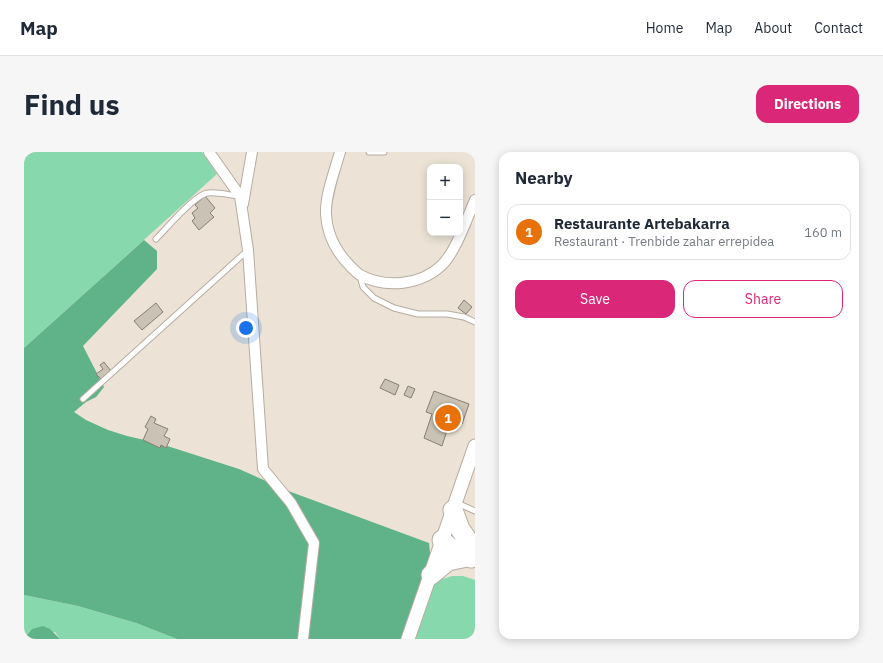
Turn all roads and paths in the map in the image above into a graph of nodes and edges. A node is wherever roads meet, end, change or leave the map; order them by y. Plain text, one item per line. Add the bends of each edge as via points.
1 (210, 152) edge
2 (252, 152) edge
3 (340, 152) edge
4 (369, 152) edge
5 (384, 152) edge
6 (240, 196) junction
7 (475, 200) edge
8 (242, 208) junction
9 (156, 239) dead end
10 (248, 250) junction
11 (360, 275) junction
12 (475, 322) edge
13 (83, 399) dead end
14 (475, 446) edge
15 (472, 462) edge
16 (455, 506) junction
17 (475, 511) edge
18 (442, 540) junction
19 (472, 551) edge
20 (431, 574) junction
21 (303, 639) edge
22 (408, 639) edge

1 - 6 street
2 - 8 street
3 - 11 street via 326,203 327,224 334,245
4 - 5 lane
6 - 8 street
6 - 9 lane via 206,193 196,198
7 - 11 street via 449,257 431,273 404,283 378,281
8 - 10 street
10 - 13 lane
10 - 21 street via 263,469 290,503 314,543
11 - 12 lane via 363,287 374,298 394,308 418,314 447,314
14 - 15 street
15 - 16 street
16 - 17 lane
16 - 18 street
16 - 19 highway via 460,529
18 - 19 highway
18 - 20 street
19 - 20 highway via 448,560
20 - 22 street

